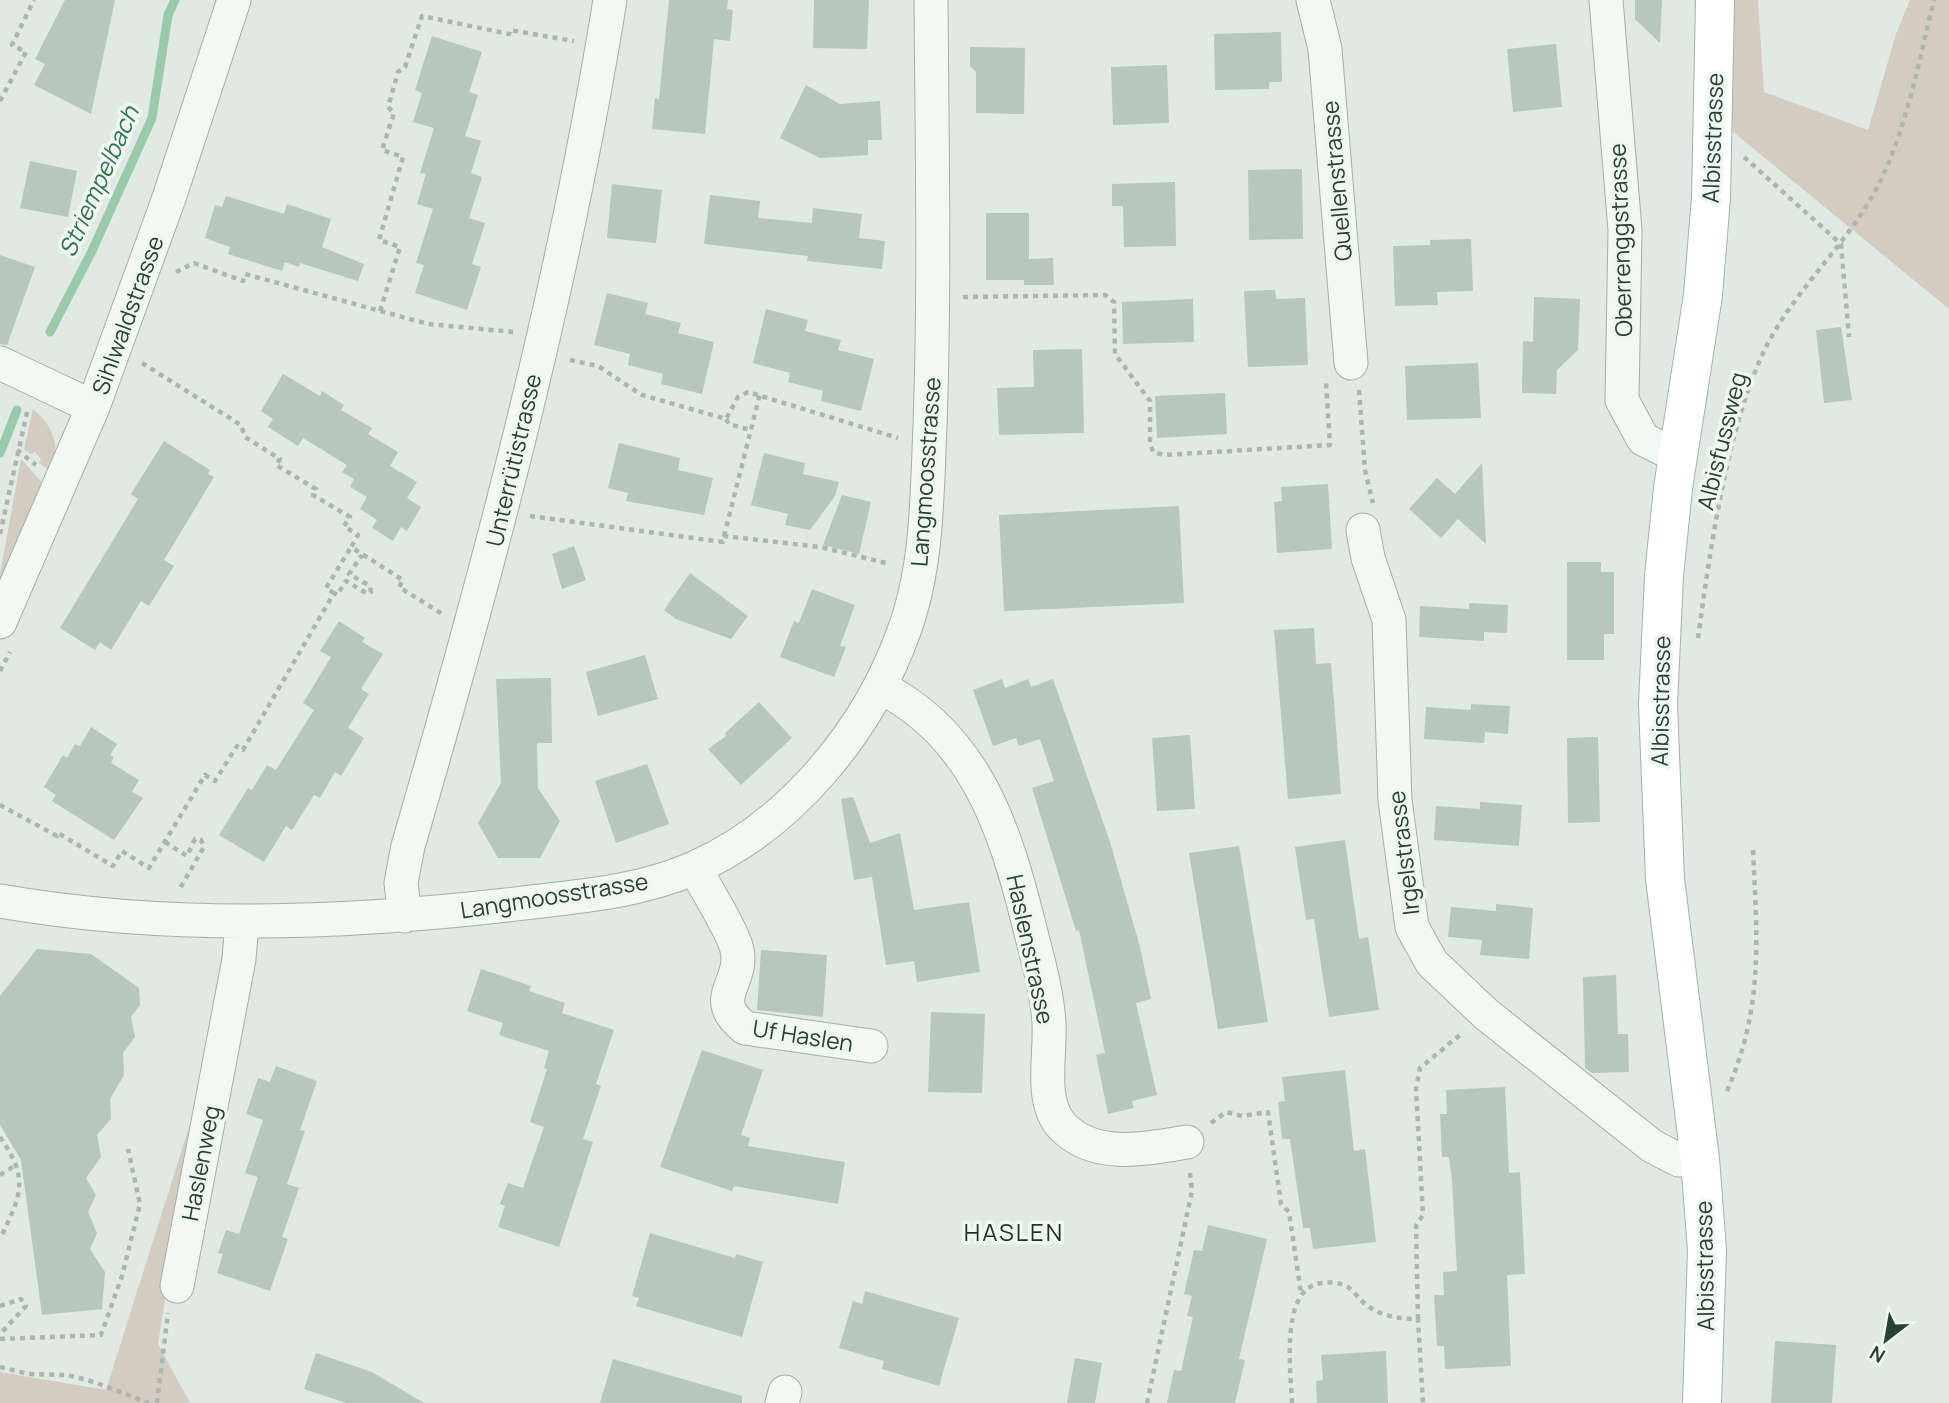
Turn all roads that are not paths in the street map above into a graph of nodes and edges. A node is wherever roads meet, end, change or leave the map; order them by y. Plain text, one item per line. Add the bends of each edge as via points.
1 (234, 0) edge
2 (610, 0) edge
3 (931, 0) edge
4 (1313, 0) edge
5 (1606, 0) edge
6 (1715, 0) edge
7 (0, 363) edge
8 (1339, 372) road end
9 (93, 407) junction
10 (1678, 450) junction
11 (1363, 530) road end
12 (0, 622) edge
13 (880, 687) junction
14 (695, 868) junction
15 (0, 901) edge
16 (405, 916) junction
17 (242, 922) junction
18 (871, 1046) dead end
19 (1188, 1142) road end
20 (1700, 1159) junction
21 (177, 1286) road end
22 (1702, 1403) edge

1 - 9 street, Sihlwaldstrasse
2 - 16 street, Unterrütistrasse via 579,168 502,510 408,846 401,883
3 - 13 street, Langmoosstrasse via 934,297 921,570 905,629
4 - 8 street, Quellenstrasse via 1325,49
5 - 10 street, Oberrenggstrasse via 1625,230 1622,400 1643,439 1663,449
6 - 10 main road, Albisstrasse via 1714,148 1703,295
7 - 9 street
9 - 12 street, Sihlwaldstrasse
10 - 20 main road, Albisstrasse via 1663,588 1660,797 1670,927
11 - 20 street, Irgelstrasse via 1389,620 1395,800 1412,927 1432,963 1486,1014 1652,1146 1679,1160
13 - 14 street, Langmoosstrasse via 826,769 785,807
13 - 19 street, Haslenstrasse via 931,719 955,744 985,794 1014,866 1043,980 1049,1021 1049,1100 1061,1125 1086,1144 1138,1151
14 - 16 street, Langmoosstrasse via 630,889
14 - 18 street, Uf Haslen via 737,950 726,1001 732,1017 745,1028
15 - 17 street, Langmoosstrasse via 56,911
16 - 17 street, Langmoosstrasse
17 - 21 street, Haslenweg via 239,959
20 - 22 main road, Albisstrasse via 1707,1250

